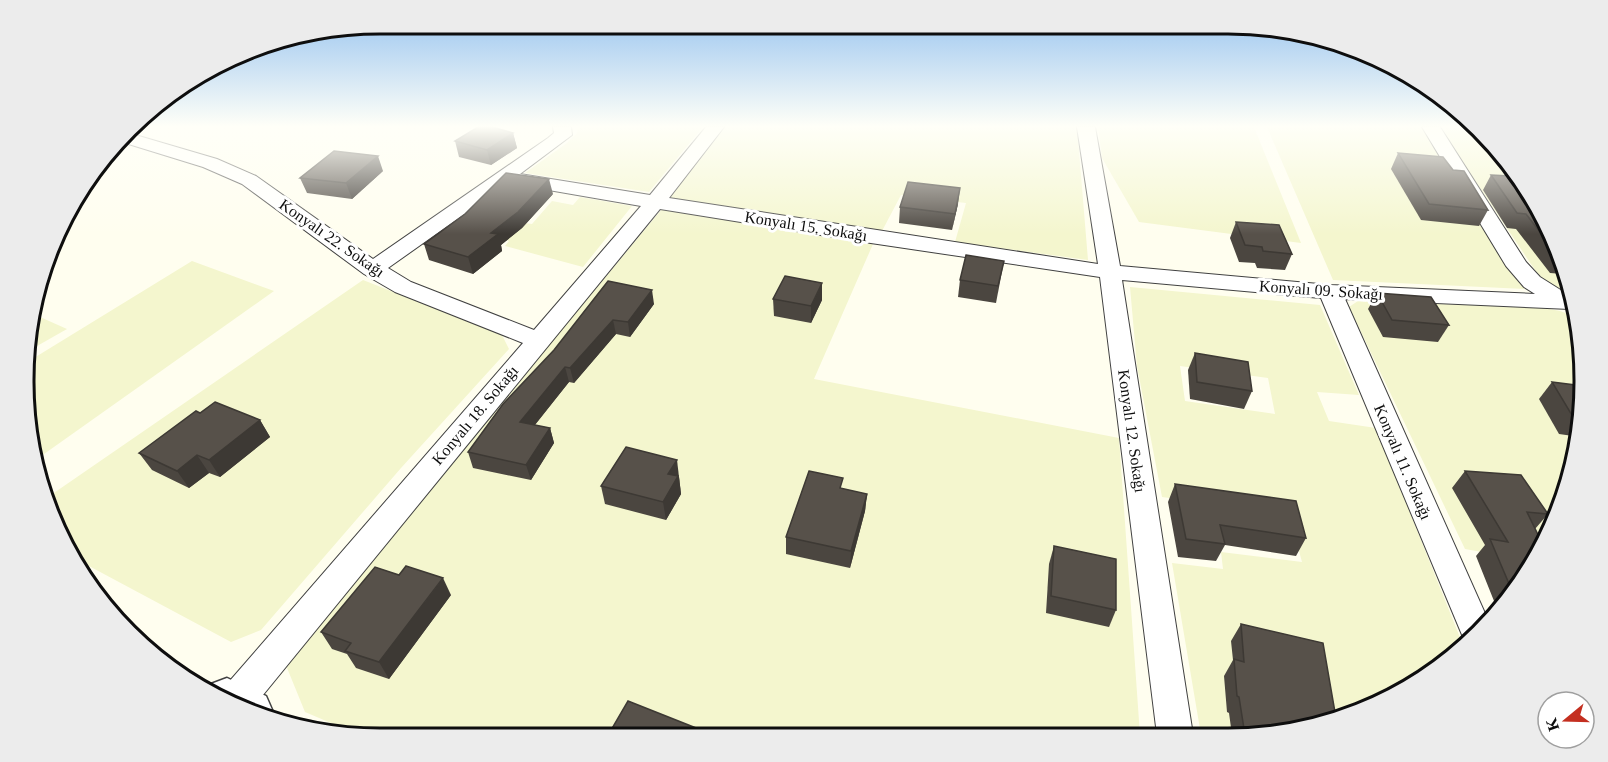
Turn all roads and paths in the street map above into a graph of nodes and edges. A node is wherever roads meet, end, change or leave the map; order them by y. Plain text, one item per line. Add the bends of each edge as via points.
1 (209, 163) edge
2 (524, 163) edge
3 (687, 163) edge
4 (1092, 163) edge
5 (1453, 163) edge
6 (503, 177) junction
7 (656, 201) junction
8 (372, 269) junction
9 (1110, 272) junction
10 (1330, 292) junction
11 (1564, 301) edge
12 (1565, 303) edge
13 (537, 340) junction
14 (1474, 624) edge
15 (239, 697) edge
16 (1174, 728) edge

1 - 8 street, Konyalı 22. Sokağı via 249,180
2 - 6 street
3 - 7 street, Konyalı 18. Sokağı
4 - 9 street, Konyalı 12. Sokağı
5 - 11 street via 1517,266 1532,282
6 - 7 street, Konyalı 15. Sokağı
6 - 8 street
7 - 9 street, Konyalı 15. Sokağı
7 - 13 street, Konyalı 18. Sokağı
8 - 13 street, Konyalı 22. Sokağı via 418,295
9 - 10 street, Konyalı 09. Sokağı
9 - 16 street, Konyalı 12. Sokağı
10 - 12 street, Konyalı 09. Sokağı
10 - 14 street, Konyalı 11. Sokağı
13 - 15 street, Konyalı 18. Sokağı

